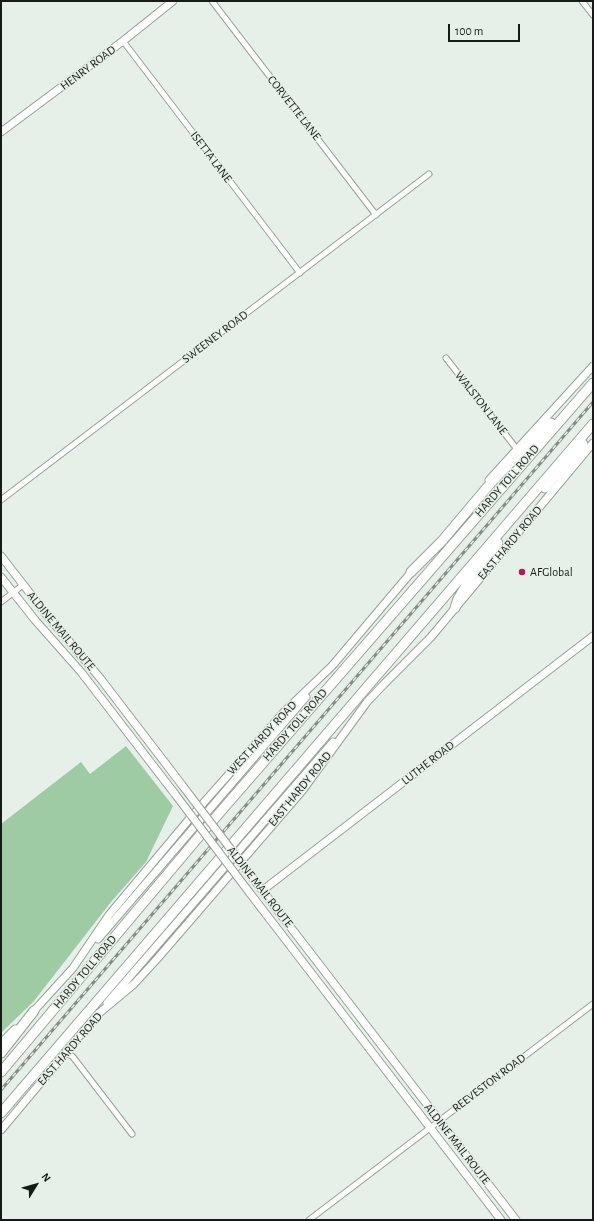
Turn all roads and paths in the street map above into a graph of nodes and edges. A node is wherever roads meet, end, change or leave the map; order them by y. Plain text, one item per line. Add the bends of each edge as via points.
1 (173, 1) edge
2 (212, 1) edge
3 (582, 1) edge
4 (593, 15) edge
5 (123, 41) junction
6 (1, 132) edge
7 (429, 174) dead end
8 (376, 215) junction
9 (300, 273) junction
10 (446, 358) dead end
11 (593, 366) edge
12 (593, 383) edge
13 (571, 408) junction
14 (593, 424) edge
15 (593, 432) edge
16 (593, 443) edge
17 (516, 448) junction
18 (1, 500) edge
19 (1, 556) edge
20 (411, 572) junction
21 (1, 577) edge
22 (23, 585) junction
23 (13, 593) junction
24 (1, 602) edge
25 (455, 608) junction
26 (593, 636) edge
27 (74, 646) junction
28 (65, 655) junction
29 (332, 666) junction
30 (367, 702) junction
31 (136, 724) junction
32 (128, 733) junction
33 (204, 814) junction
34 (196, 822) junction
35 (234, 854) junction
36 (227, 863) junction
37 (262, 890) junction
38 (318, 960) junction
39 (73, 968) junction
40 (308, 968) junction
41 (593, 1004) edge
42 (34, 1011) junction
43 (98, 1014) junction
44 (370, 1030) junction
45 (362, 1037) junction
46 (1, 1043) edge
47 (1, 1053) edge
48 (67, 1053) junction
49 (1, 1072) edge
50 (1, 1113) edge
51 (439, 1121) junction
52 (430, 1127) junction
53 (1, 1130) edge
54 (132, 1134) dead end
55 (500, 1198) junction
56 (490, 1206) junction
57 (309, 1220) edge
58 (501, 1220) edge
59 (516, 1220) edge

1 - 5 main road, HENRY ROAD
2 - 8 street, CORVETTE LANE
3 - 4 street
5 - 6 main road, HENRY ROAD
5 - 9 street, ISETTA LANE
7 - 8 street, SWEENEY ROAD
8 - 9 street, SWEENEY ROAD
9 - 18 street, SWEENEY ROAD
10 - 17 street, WALSTON LANE
11 - 17 main road, WEST HARDY ROAD
12 - 13 highway, HARDY TOLL ROAD
13 - 20 highway via 538,434
13 - 49 highway, HARDY TOLL ROAD via 202,833
14 - 50 highway
15 - 25 highway via 495,546 471,577
16 - 25 main road, EAST HARDY ROAD
17 - 20 main road, WEST HARDY ROAD
19 - 22 main road, ALDINE MAIL ROUTE
20 - 29 main road, WEST HARDY ROAD
21 - 23 main road, ALDINE MAIL ROUTE
22 - 23 street
22 - 27 main road, ALDINE MAIL ROUTE
23 - 24 street
23 - 28 main road, ALDINE MAIL ROUTE
25 - 30 main road, EAST HARDY ROAD via 431,637
26 - 37 main road, LUTHE ROAD
27 - 28 main road
27 - 31 main road, ALDINE MAIL ROUTE
28 - 32 main road, ALDINE MAIL ROUTE
29 - 33 main road
29 - 39 main road, WEST HARDY ROAD via 284,712 191,817 110,915
30 - 35 main road
30 - 43 main road, EAST HARDY ROAD via 302,791 157,959 134,984
31 - 32 main road
31 - 33 main road, ALDINE MAIL ROUTE, bridge
32 - 34 main road, ALDINE MAIL ROUTE, bridge
33 - 34 main road, bridge
33 - 35 main road, ALDINE MAIL ROUTE, bridge
34 - 36 main road, ALDINE MAIL ROUTE, bridge
34 - 39 main road
35 - 36 main road, bridge
35 - 37 main road, ALDINE MAIL ROUTE, bridge
36 - 40 main road, ALDINE MAIL ROUTE, bridge
36 - 43 main road
37 - 38 main road, ALDINE MAIL ROUTE
38 - 40 main road
38 - 44 main road, ALDINE MAIL ROUTE
39 - 42 main road, WEST HARDY ROAD
40 - 45 main road, ALDINE MAIL ROUTE
41 - 51 street, REEVESTON ROAD
42 - 46 main road, WEST HARDY ROAD
42 - 47 highway
43 - 48 main road, EAST HARDY ROAD
44 - 45 main road
44 - 51 main road, ALDINE MAIL ROUTE
45 - 52 main road, ALDINE MAIL ROUTE
48 - 53 main road, EAST HARDY ROAD
48 - 54 street via 73,1057
51 - 52 street, REEVESTON ROAD
51 - 55 main road, ALDINE MAIL ROUTE
52 - 56 main road, ALDINE MAIL ROUTE
52 - 57 street, REEVESTON ROAD
55 - 56 main road
55 - 59 main road, ALDINE MAIL ROUTE
56 - 58 main road, ALDINE MAIL ROUTE

